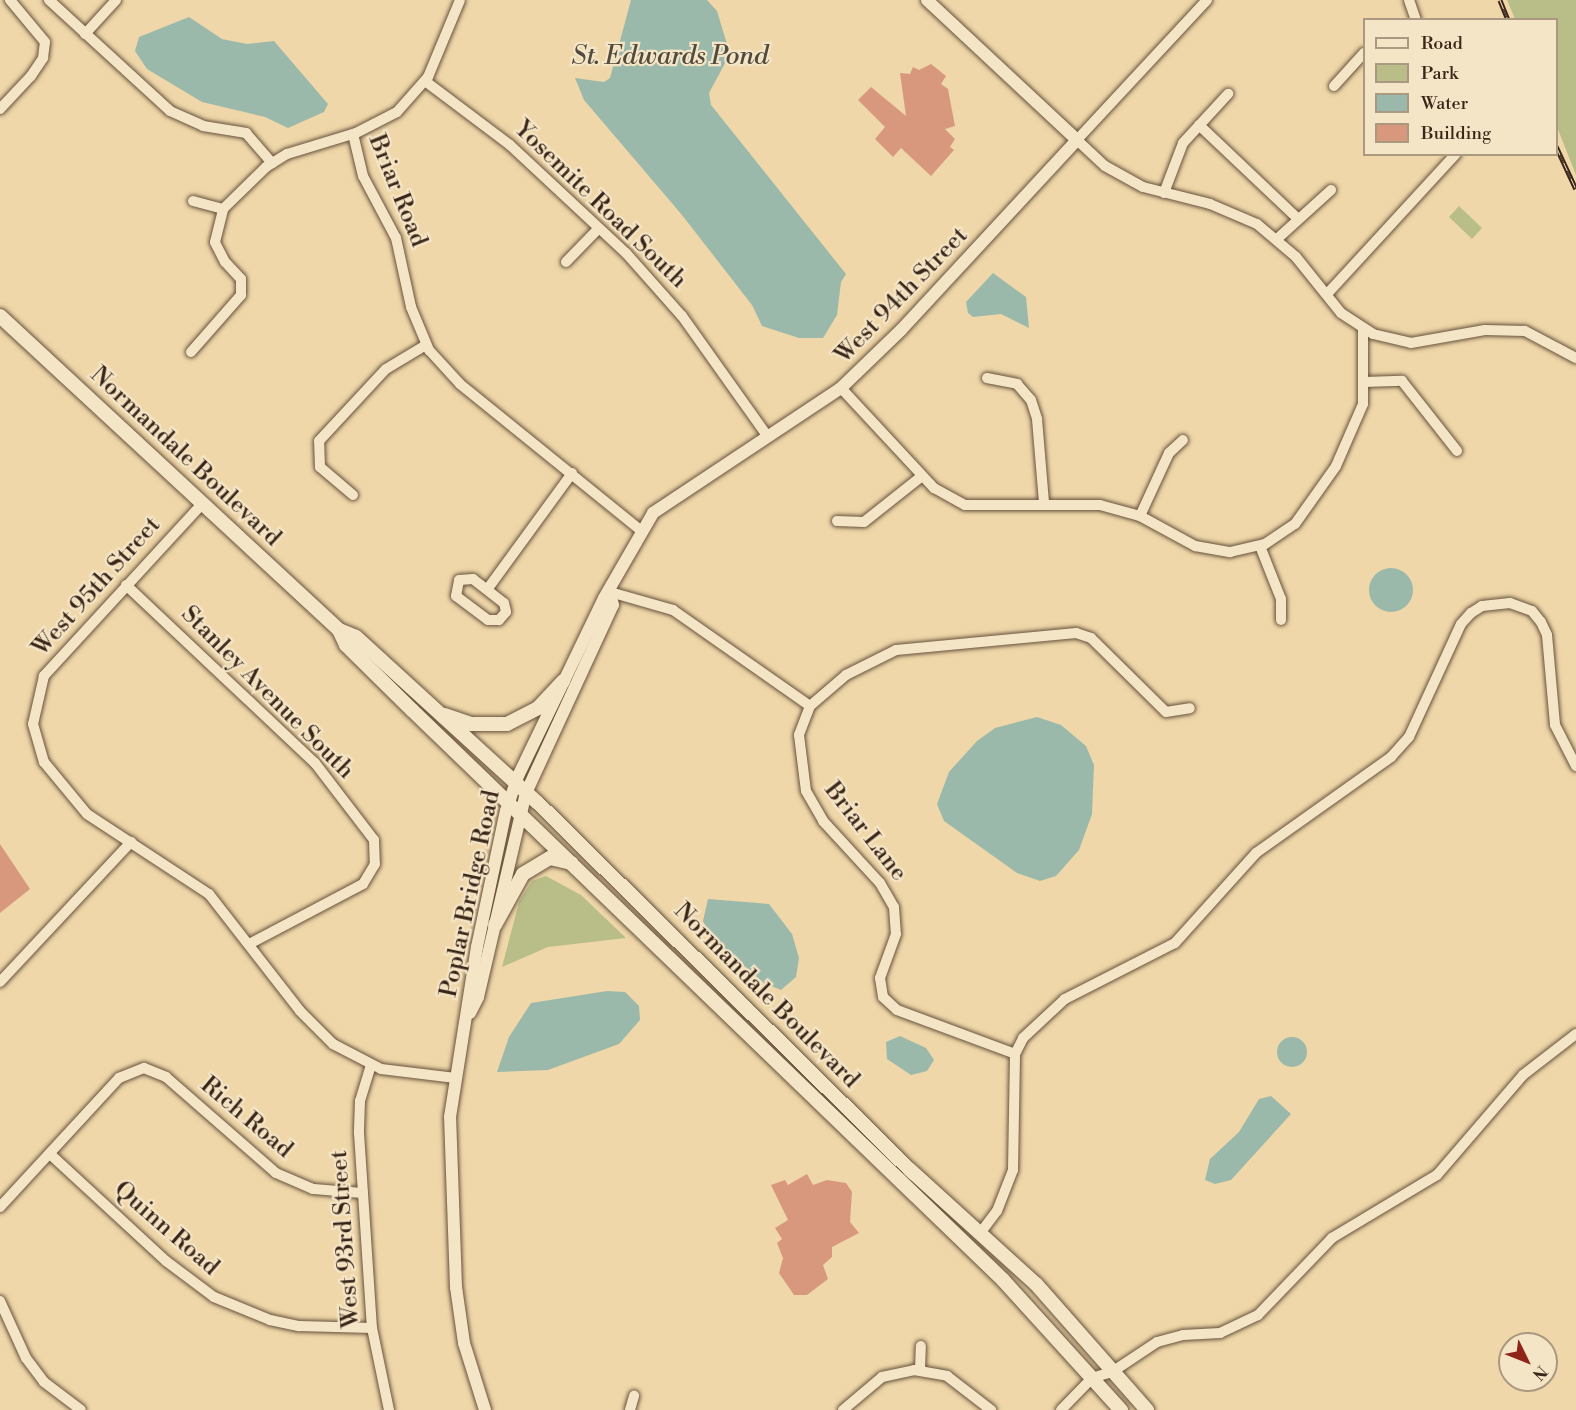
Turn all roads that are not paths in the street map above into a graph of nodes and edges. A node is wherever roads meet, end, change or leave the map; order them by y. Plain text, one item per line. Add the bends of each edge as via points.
1 (10, 0) edge
2 (49, 0) edge
3 (116, 0) edge
4 (460, 0) edge
5 (927, 0) edge
6 (1207, 0) edge
7 (1409, 0) edge
8 (1412, 18) edge
9 (84, 34) junction
10 (1363, 55) edge
11 (425, 81) junction
12 (1334, 86) dead end
13 (1228, 94) dead end
14 (0, 109) edge
15 (1199, 125) junction
16 (353, 134) junction
17 (1077, 140) junction
18 (1454, 156) edge
19 (272, 164) junction
20 (1331, 190) dead end
21 (1164, 193) junction
22 (193, 201) dead end
23 (223, 209) junction
24 (1296, 217) junction
25 (599, 228) junction
26 (1277, 239) junction
27 (567, 262) dead end
28 (1328, 293) junction
29 (0, 316) edge
30 (1364, 329) junction
31 (426, 345) junction
32 (190, 352) dead end
33 (1576, 358) edge
34 (987, 378) dead end
35 (1364, 382) junction
36 (841, 388) junction
37 (768, 436) junction
38 (1183, 440) dead end
39 (1457, 451) dead end
40 (572, 473) junction
41 (922, 476) junction
42 (353, 495) dead end
43 (1044, 503) junction
44 (202, 504) junction
45 (1140, 516) junction
46 (837, 521) dead end
47 (640, 530) junction
48 (1260, 546) junction
49 (126, 585) junction
50 (489, 587) junction
51 (610, 592) junction
52 (1281, 620) dead end
53 (339, 630) junction
54 (568, 684) junction
55 (429, 704) junction
56 (810, 706) junction
57 (1190, 708) dead end
58 (1576, 766) edge
59 (515, 784) junction
60 (526, 793) junction
61 (509, 802) junction
62 (520, 813) junction
63 (131, 842) junction
64 (572, 863) junction
65 (495, 925) junction
66 (249, 944) junction
67 (0, 982) edge
68 (468, 1017) junction
69 (1576, 1034) edge
70 (1015, 1054) junction
71 (371, 1065) junction
72 (455, 1078) junction
73 (50, 1154) junction
74 (363, 1193) junction
75 (0, 1207) edge
76 (981, 1232) junction
77 (0, 1301) edge
78 (372, 1328) junction
79 (921, 1346) dead end
80 (920, 1370) junction
81 (1112, 1372) junction
82 (1092, 1378) junction
83 (634, 1396) dead end
84 (81, 1410) edge
85 (389, 1410) edge
86 (486, 1410) edge
87 (630, 1410) edge
88 (843, 1410) edge
89 (991, 1410) edge
90 (1061, 1410) edge
91 (1121, 1410) edge
92 (1147, 1410) edge

1 - 14 street via 45,42 37,67
2 - 9 street
3 - 9 street
4 - 11 street
5 - 17 street
6 - 17 street, West 94th Street
7 - 8 street
9 - 19 street via 170,111 203,126 246,133
10 - 12 street
11 - 16 street via 397,112
11 - 25 street, Yosemite Road South via 485,124
13 - 15 street
15 - 21 street via 1175,155
15 - 24 street
16 - 19 street, Briar Road via 309,145
16 - 31 street, Briar Road via 363,176 396,238 411,308
17 - 21 street via 1123,178
17 - 36 street, West 94th Street via 901,330
18 - 28 street
19 - 23 street, Briar Road
20 - 24 street via 1310,213
21 - 26 street via 1234,213
22 - 23 street
23 - 32 street via 214,242 241,279 241,295
24 - 26 street
25 - 27 street
25 - 37 street, Yosemite Road South via 682,316
26 - 28 street
28 - 30 street via 1341,313
29 - 44 main road, Normandale Boulevard
30 - 33 street via 1392,340 1443,340 1485,330 1525,331
30 - 35 street
31 - 40 street, Briar Road via 443,369
31 - 42 street via 386,369 320,441 320,467
34 - 43 street via 1017,384 1031,400 1037,419
35 - 39 street via 1402,381
35 - 48 street via 1359,420 1336,466 1295,524
36 - 37 street, West 94th Street
36 - 41 street
37 - 47 street, West 94th Street via 668,500
38 - 45 street via 1168,453
40 - 47 street, Briar Road
40 - 50 street
41 - 43 street via 934,488 964,505 982,508
41 - 46 street via 864,522
43 - 45 street via 1100,505
44 - 49 street, West 95th Street
44 - 53 main road, Normandale Boulevard
45 - 48 street via 1195,546 1230,552
47 - 51 street, West 94th Street
48 - 52 street via 1281,599
49 - 63 street, West 95th Street via 44,676 33,708 36,741 44,762 70,798
49 - 66 street, Stanley Avenue South via 315,763 374,840 375,864 363,884
50 - 50 street via 506,607 503,616 494,621 460,601 454,590 465,578
51 - 54 street, West 94th Street
51 - 56 street via 673,610
53 - 55 main road, Normandale Boulevard via 356,637
53 - 61 main road, Normandale Boulevard via 346,645
54 - 55 main road via 538,708 507,724 462,722
54 - 59 street, Poplar Bridge Road
54 - 60 street, Poplar Bridge Road
55 - 59 main road, Normandale Boulevard
56 - 57 street via 846,675 896,650 1076,633 1091,638 1166,712
56 - 70 street, Briar Lane via 799,735 806,791 824,821 885,888 896,914 896,934 880,978 883,997 897,1010
58 - 70 street via 1555,725 1542,622 1522,606 1482,606 1461,624 1409,737 1391,757 1256,853 1175,943 1058,1004
59 - 60 main road, Normandale Boulevard
59 - 61 street, Poplar Bridge Road
60 - 62 street, Poplar Bridge Road
60 - 76 main road, Normandale Boulevard via 901,1161
61 - 62 main road, Normandale Boulevard
61 - 68 street, Poplar Bridge Road via 468,995
62 - 64 main road, Normandale Boulevard
62 - 65 street, Poplar Bridge Road
63 - 66 street, West 95th Street via 201,887
63 - 67 street
64 - 65 main road via 550,858 523,874
64 - 82 main road, Normandale Boulevard via 1003,1280
65 - 68 street, Poplar Bridge Road via 478,997
66 - 71 street, West 95th Street via 316,1028 348,1054
68 - 72 street, Poplar Bridge Road
69 - 81 street via 1523,1075 1437,1175 1332,1238 1258,1315 1220,1333 1165,1339
70 - 76 street via 1013,1170 997,1212
71 - 72 street, West 95th Street
71 - 74 street, West 93rd Street via 359,1117
72 - 86 street, Poplar Bridge Road via 450,1156 456,1287 464,1343
73 - 74 street, Rich Road via 119,1078 144,1068 166,1077 276,1173 313,1189
73 - 75 street
73 - 78 street, Quinn Road via 166,1261 214,1297 270,1320 299,1326
74 - 78 street, West 93rd Street
76 - 81 main road, Normandale Boulevard via 1036,1284
77 - 84 street via 26,1358 44,1382
78 - 85 street, West 93rd Street
79 - 80 street
80 - 88 street via 882,1377
80 - 89 street via 962,1384
81 - 82 street
81 - 92 main road, Normandale Boulevard
82 - 90 street
82 - 91 main road, Normandale Boulevard
83 - 87 street

